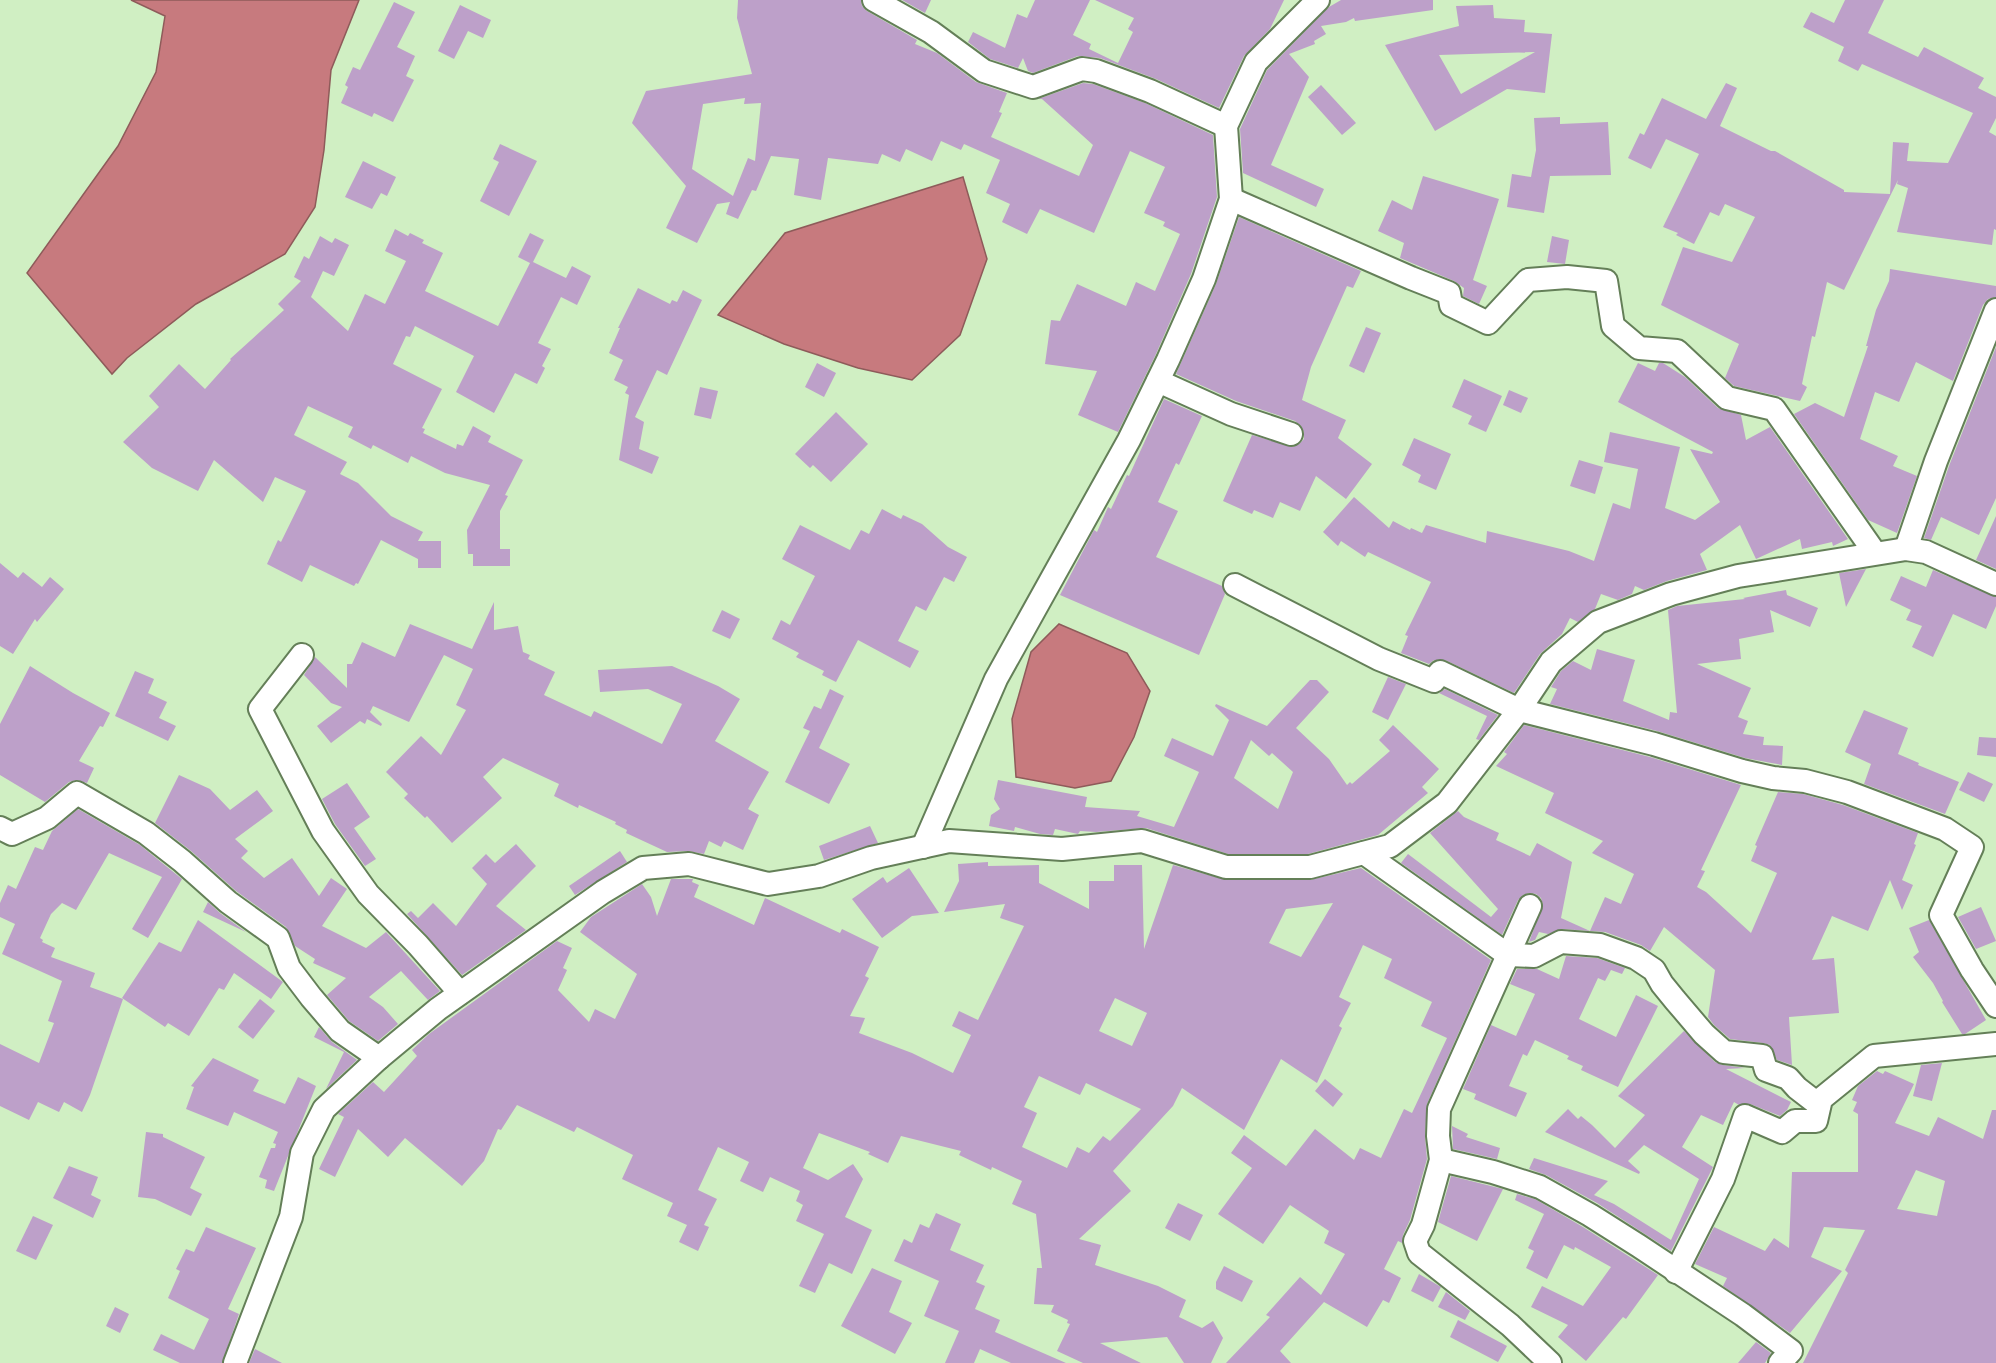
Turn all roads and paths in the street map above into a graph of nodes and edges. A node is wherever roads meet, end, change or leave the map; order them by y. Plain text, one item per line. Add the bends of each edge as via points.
1 (874, 0) edge
2 (1318, 0) edge
3 (1226, 126) junction
4 (1231, 200) junction
5 (1996, 310) edge
6 (1158, 381) junction
7 (1291, 434) dead end
8 (1906, 549) junction
9 (1875, 553) junction
10 (1996, 584) edge
11 (1235, 585) dead end
12 (302, 655) dead end
13 (1519, 710) junction
14 (0, 828) edge
15 (923, 847) junction
16 (1364, 853) junction
17 (1530, 906) dead end
18 (1508, 955) junction
19 (460, 993) junction
20 (1996, 1006) edge
21 (1996, 1044) edge
22 (379, 1058) junction
23 (1820, 1105) junction
24 (1441, 1160) junction
25 (1676, 1272) junction
26 (235, 1363) edge
27 (1550, 1363) edge
28 (1780, 1363) edge

1 - 3 street via 931,32 984,71 1033,87 1082,69 1096,71
2 - 3 street via 1256,62
3 - 4 street
4 - 6 street via 1204,279
4 - 9 street via 1449,293 1451,305 1488,323 1528,280 1567,277 1606,281 1613,326 1639,348 1677,351 1727,398 1774,409
5 - 8 street via 1936,460
6 - 7 street via 1231,414
6 - 15 street via 996,679
8 - 9 street
8 - 10 street via 1926,552
9 - 13 street via 1738,576 1671,594 1598,622 1551,662
11 - 13 street via 1379,659 1434,681 1440,672
12 - 19 street via 260,710 323,831 368,894
13 - 16 street via 1447,803 1390,846
13 - 20 street via 1742,771 1847,792 1945,829 1972,847 1941,915
14 - 22 street via 12,834 46,818 77,793 146,833 278,938 289,968 311,997 340,1031
15 - 16 street via 949,841 1062,849 1142,841 1226,867 1310,867
15 - 19 street via 870,858 819,876 768,884 689,864 643,868
16 - 18 street
17 - 18 street
18 - 23 street via 1534,956 1561,942 1588,943 1645,962 1704,1034 1724,1052 1762,1056 1766,1070 1788,1078
18 - 24 street via 1439,1109
19 - 22 street
21 - 23 street via 1874,1056 1821,1099
22 - 26 street via 324,1109 302,1154 291,1217
23 - 25 street via 1816,1121 1795,1121 1782,1132 1745,1116 1724,1179
24 - 25 street via 1540,1187
24 - 27 street via 1423,1226 1415,1241 1419,1252 1510,1325
25 - 28 street via 1791,1351

